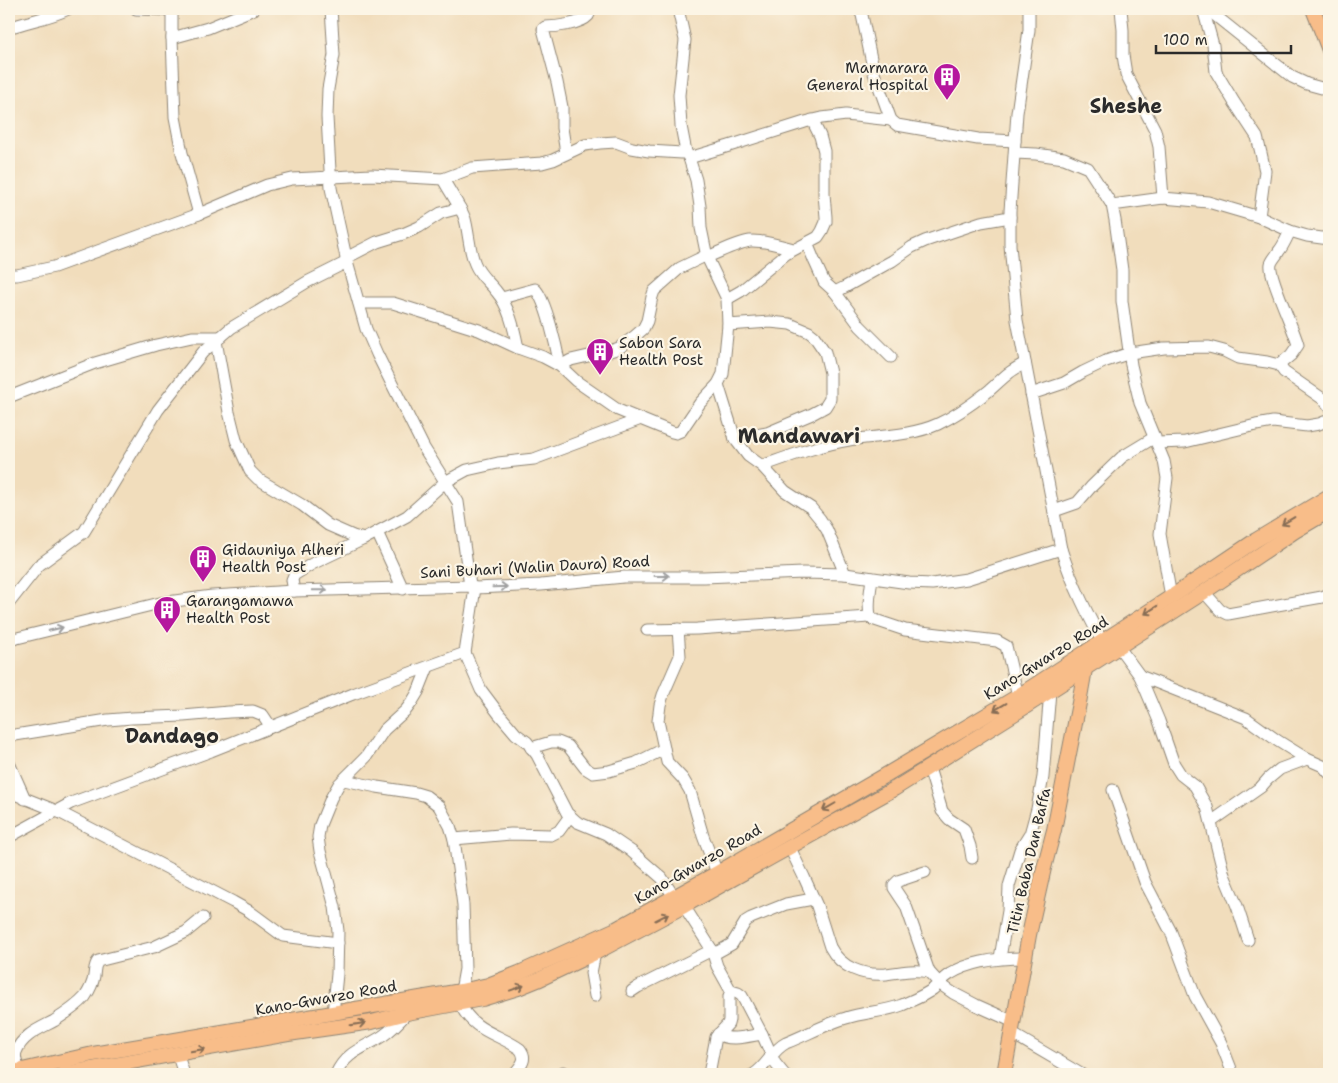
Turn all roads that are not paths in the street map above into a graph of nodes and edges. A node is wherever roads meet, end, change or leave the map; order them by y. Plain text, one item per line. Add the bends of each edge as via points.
1 (68, 9) edge
2 (136, 9) edge
3 (254, 9) edge
4 (331, 9) edge
5 (592, 9) edge
6 (678, 9) edge
7 (859, 9) edge
8 (1029, 9) edge
9 (1121, 9) edge
10 (1203, 9) edge
11 (1207, 9) edge
12 (1313, 9) edge
13 (172, 10) edge
14 (9, 28) edge
15 (172, 38) junction
16 (1329, 50) edge
17 (1329, 90) edge
18 (812, 120) junction
19 (891, 120) junction
20 (1016, 141) junction
21 (566, 153) junction
22 (1015, 153) junction
23 (687, 155) junction
24 (330, 176) junction
25 (442, 179) junction
26 (1163, 198) junction
27 (1112, 205) junction
28 (460, 208) junction
29 (199, 214) junction
30 (1259, 217) junction
31 (1010, 218) junction
32 (1290, 230) junction
33 (1329, 239) edge
34 (807, 243) junction
35 (794, 249) junction
36 (707, 256) junction
37 (347, 260) junction
38 (9, 275) edge
39 (835, 292) junction
40 (502, 298) junction
41 (727, 299) junction
42 (359, 303) junction
43 (728, 325) junction
44 (218, 339) junction
45 (518, 348) junction
46 (1130, 353) junction
47 (891, 358) dead end
48 (1025, 363) junction
49 (1279, 365) junction
50 (560, 366) junction
51 (718, 384) junction
52 (1031, 394) junction
53 (9, 397) edge
54 (1329, 406) edge
55 (641, 419) junction
56 (1329, 420) edge
57 (735, 439) junction
58 (1156, 440) junction
59 (762, 466) junction
60 (445, 482) junction
61 (1329, 496) edge
62 (1054, 511) junction
63 (1329, 511) edge
64 (377, 532) junction
65 (364, 539) junction
66 (1061, 549) junction
67 (845, 574) junction
68 (872, 578) junction
69 (472, 587) junction
70 (402, 589) junction
71 (294, 591) junction
72 (1204, 592) junction
73 (1329, 594) edge
74 (1171, 597) junction
75 (9, 603) edge
76 (869, 616) junction
77 (678, 629) junction
78 (647, 630) dead end
79 (9, 640) edge
80 (1109, 647) junction
81 (465, 653) junction
82 (1083, 662) junction
83 (428, 667) junction
84 (1140, 676) junction
85 (1050, 691) junction
86 (1018, 696) junction
87 (271, 727) junction
88 (9, 736) edge
89 (531, 748) junction
90 (664, 749) junction
91 (1307, 759) junction
92 (9, 763) edge
93 (1327, 767) edge
94 (929, 768) junction
95 (344, 780) junction
96 (1113, 790) dead end
97 (856, 791) junction
98 (9, 792) edge
99 (25, 799) junction
100 (866, 805) junction
101 (57, 811) junction
102 (570, 816) junction
103 (1210, 822) junction
104 (9, 837) edge
105 (454, 839) junction
106 (790, 848) junction
107 (972, 858) dead end
108 (925, 872) dead end
109 (717, 873) junction
110 (813, 899) junction
111 (679, 902) junction
112 (204, 918) dead end
113 (1248, 940) dead end
114 (338, 944) junction
115 (713, 952) junction
116 (595, 953) junction
117 (1000, 958) junction
118 (1024, 958) junction
119 (929, 972) junction
120 (940, 982) junction
121 (632, 991) dead end
122 (731, 991) junction
123 (594, 996) dead end
124 (460, 998) junction
125 (384, 1012) junction
126 (407, 1013) junction
127 (333, 1014) junction
128 (1013, 1028) junction
129 (718, 1034) junction
130 (762, 1034) junction
131 (177, 1053) junction
132 (772, 1054) junction
133 (14, 1072) edge
134 (64, 1074) edge
135 (184, 1074) edge
136 (336, 1074) edge
137 (514, 1074) edge
138 (709, 1074) edge
139 (754, 1074) edge
140 (784, 1074) edge
141 (1004, 1074) edge
142 (1081, 1074) edge
143 (1232, 1074) edge

1 - 14 street
2 - 13 street
3 - 15 street via 208,28
4 - 24 street via 334,55 327,117
5 - 21 street via 582,20 543,29 562,107
6 - 23 street via 685,40 679,95
7 - 19 street via 874,73
8 - 20 street via 1030,30 1017,113
9 - 26 street via 1126,74 1155,130
10 - 30 street via 1213,45 1216,72 1257,137 1265,172
11 - 17 street via 1292,77
12 - 16 main road
13 - 15 street
15 - 29 street via 175,117
18 - 19 street via 846,115
18 - 23 street via 729,146
18 - 34 street via 824,151 826,222 818,237
19 - 20 street via 897,125 978,139
20 - 22 street
21 - 23 street via 585,145 616,142 632,148
21 - 25 street via 542,163 472,168
22 - 27 street via 1064,158 1088,168
22 - 31 street
23 - 36 street via 696,180
24 - 25 street
24 - 29 street via 267,185
24 - 37 street
25 - 28 street
26 - 27 street
26 - 30 street via 1208,202
27 - 46 street
28 - 37 street via 441,212 419,227 377,242
28 - 40 street via 475,264 482,277
29 - 38 street via 54,267
30 - 32 street
31 - 39 street via 981,222 925,241
31 - 48 street via 1016,310
32 - 33 street
32 - 49 street via 1271,268 1298,345
34 - 35 street
34 - 39 street via 824,282
35 - 36 street via 749,241
35 - 41 street
36 - 41 street
36 - 50 street via 680,268 654,291 643,329 619,348 571,360
37 - 42 street
37 - 44 street via 231,328
39 - 47 street via 860,326
40 - 45 street
40 - 50 street via 535,289 538,291
41 - 43 street
42 - 45 street via 393,303 479,330
42 - 60 street via 377,354 424,448
43 - 51 street via 723,374
43 - 57 street via 770,322 790,324 809,332 825,352 830,373 830,399 825,407 767,433
44 - 53 street via 192,337 156,345 95,363
44 - 65 street via 229,412 236,440 250,471 328,525
44 - 75 street via 203,352 158,410 84,532 39,565
45 - 50 street
46 - 49 street via 1209,347 1238,358
46 - 52 street
46 - 58 street via 1140,403
48 - 52 street
48 - 59 street via 987,393 938,424 903,433 829,444
49 - 54 street
50 - 55 street via 576,382 618,410
51 - 55 street via 681,431 672,432
51 - 57 street
52 - 62 street
55 - 60 street via 534,458 467,470
56 - 58 street via 1307,426 1273,422 1185,442
57 - 59 street via 748,456
58 - 62 street via 1122,457 1077,503
58 - 74 street via 1167,478 1160,534
59 - 67 street via 820,519
60 - 64 street via 407,516
60 - 69 street via 458,502
61 -> 74 main road, Kano-Gwarzo Road
62 - 66 street
63 - 72 main road, Kano-Gwarzo Road
64 - 65 street
64 - 70 street
65 - 71 street via 294,575
66 - 68 street, Sani Buhari (Walin Daura) Road via 967,579 932,584
66 - 80 street via 1071,577
67 - 68 street, Sani Buhari (Walin Daura) Road
69 -> 67 street, Sani Buhari (Walin Daura) Road via 541,585 624,577
68 - 76 street
69 - 70 street, Sani Buhari (Walin Daura) Road
69 - 81 street
71 -> 70 street, Sani Buhari (Walin Daura) Road
79 -> 71 street, Sani Buhari (Walin Daura) Road via 160,603
72 - 73 street via 1228,614
72 - 80 main road, Kano-Gwarzo Road
74 -> 80 main road, Kano-Gwarzo Road
76 - 77 street
76 - 86 street via 905,630 997,641 1006,646
77 - 78 street
77 - 90 street via 680,656 663,695 658,722
80 - 82 main road, Kano-Gwarzo Road
80 - 84 street
81 - 83 street
81 - 89 street via 481,690
82 - 85 main road, Kano-Gwarzo Road
82 - 86 main road, Kano-Gwarzo Road
82 - 118 main road, Titin Baba Dan Baffa via 1079,703 1054,830
83 - 87 street
83 - 95 street via 412,702 384,730 366,757
84 - 91 street via 1246,718
84 - 103 street via 1174,764 1202,797
85 - 94 main road, Kano-Gwarzo Road
85 - 117 street via 1043,777 1030,834 1020,850 1009,886
86 -> 97 main road, Kano-Gwarzo Road
87 - 88 street via 263,715 254,711 108,720
87 - 101 street
89 - 90 street via 551,742 568,746 593,773 636,763
89 - 102 street
90 - 109 street via 668,762 690,791
91 - 93 street
91 - 103 street via 1280,769 1261,787
92 - 99 street
94 - 100 main road, Kano-Gwarzo Road
94 - 107 street via 942,811 964,829
95 - 105 street via 426,796 439,806
95 - 114 street via 330,798 318,838 335,907
96 - 143 street via 1145,882 1171,932 1192,988 1221,1043
97 - 100 main road
97 -> 109 main road, Kano-Gwarzo Road
98 - 99 street
99 - 101 street
100 - 106 main road, Kano-Gwarzo Road
101 - 104 street
101 - 114 street via 249,911 283,936
102 - 105 street via 559,831 551,835 511,834
102 - 111 street via 576,822 606,834 630,851 662,878
103 - 113 street via 1224,874
105 - 124 street via 465,968
106 - 110 street
106 - 111 main road, Kano-Gwarzo Road
108 - 119 street via 898,881 894,888 906,906
109 - 111 main road, Kano-Gwarzo Road
110 - 115 street via 786,904 749,919 732,944
110 - 119 street via 833,953 852,970 876,974 915,970
111 - 115 street
116 -> 111 main road, Kano-Gwarzo Road
111 - 124 main road, Kano-Gwarzo Road
112 - 133 street via 186,932 154,947 98,961 89,990 82,1000 23,1041 16,1051
114 - 127 street
115 - 121 street
115 - 122 street
116 - 123 street via 591,972
124 -> 116 main road, Kano-Gwarzo Road via 497,995
117 - 118 street
117 - 120 street via 963,968
118 - 128 main road, Titin Baba Dan Baffa
119 - 120 street
120 - 128 street
120 - 132 street via 922,996 891,1009 834,1022 786,1043
122 - 129 street via 728,996 728,1024
122 - 130 street via 742,996
124 - 125 main road, Kano-Gwarzo Road
124 - 126 main road, Kano-Gwarzo Road
124 - 137 street via 464,1011 474,1023 511,1042 524,1053 524,1061
125 - 126 main road, Kano-Gwarzo Road
125 - 127 main road, Kano-Gwarzo Road via 357,1008
131 -> 125 main road, Kano-Gwarzo Road via 346,1026
126 - 136 street via 384,1035 344,1060
127 - 133 main road, Kano-Gwarzo Road via 93,1054
128 - 141 main road, Titin Baba Dan Baffa
128 - 142 street
129 - 130 street via 729,1038
129 - 138 street
130 - 132 street
131 - 134 main road, Kano-Gwarzo Road
131 - 135 street
132 - 139 street
132 - 140 street

